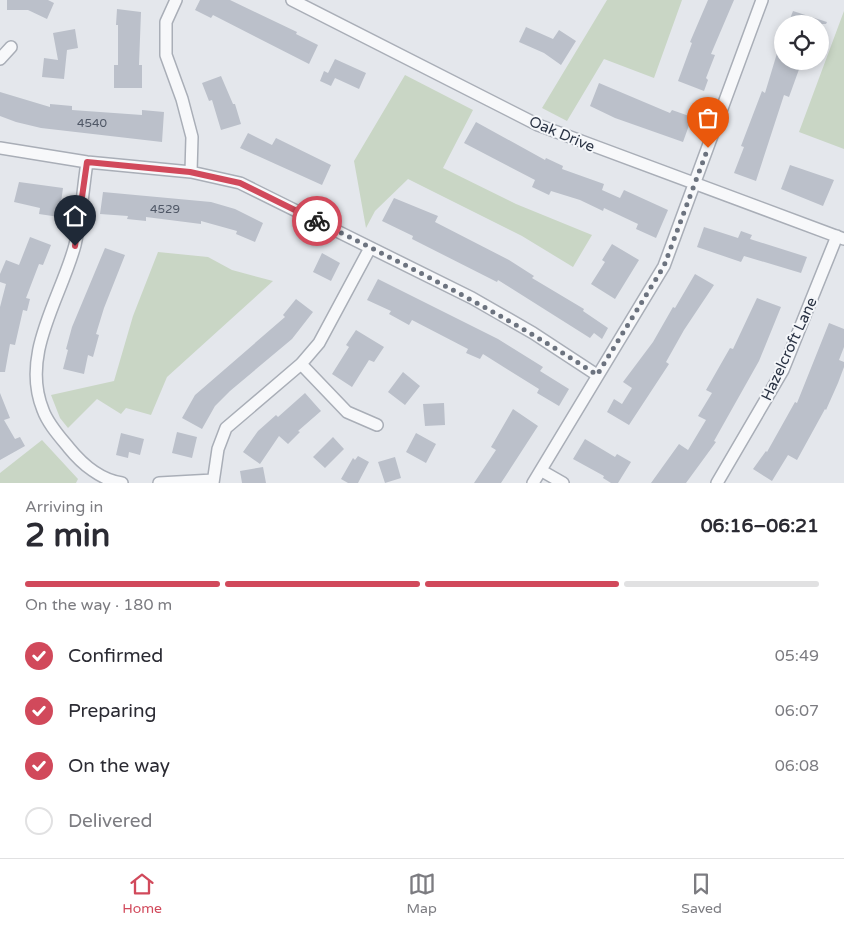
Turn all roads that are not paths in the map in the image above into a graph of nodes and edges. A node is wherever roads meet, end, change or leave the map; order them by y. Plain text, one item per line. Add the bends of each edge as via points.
1 (176, 0) edge
2 (292, 0) edge
3 (762, 0) edge
4 (11, 48) dead end
5 (0, 59) edge
6 (0, 148) edge
7 (87, 162) junction
8 (190, 172) junction
9 (695, 185) junction
10 (841, 238) edge
11 (370, 248) junction
12 (301, 364) junction
13 (597, 375) junction
14 (377, 425) dead end
15 (542, 471) junction
16 (213, 482) edge
17 (122, 483) edge
18 (159, 483) edge
19 (534, 483) edge
20 (563, 483) edge
21 (717, 483) edge

1 - 8 street via 166,22 166,55 192,137
2 - 9 street, Oak Drive via 538,125
3 - 9 street
4 - 5 street
6 - 7 street
7 - 8 street
7 - 17 street via 75,246 52,306 37,362 36,390 43,412 79,460 99,475
8 - 11 street via 240,183
9 - 10 street, Oak Drive
9 - 13 street via 664,266
10 - 21 street, Hazelcroft Lane via 783,370
11 - 12 street via 320,343
11 - 13 street via 472,298
12 - 14 street via 347,412
12 - 16 street via 226,428 218,449
13 - 15 street
15 - 19 street
15 - 20 street
16 - 18 street

